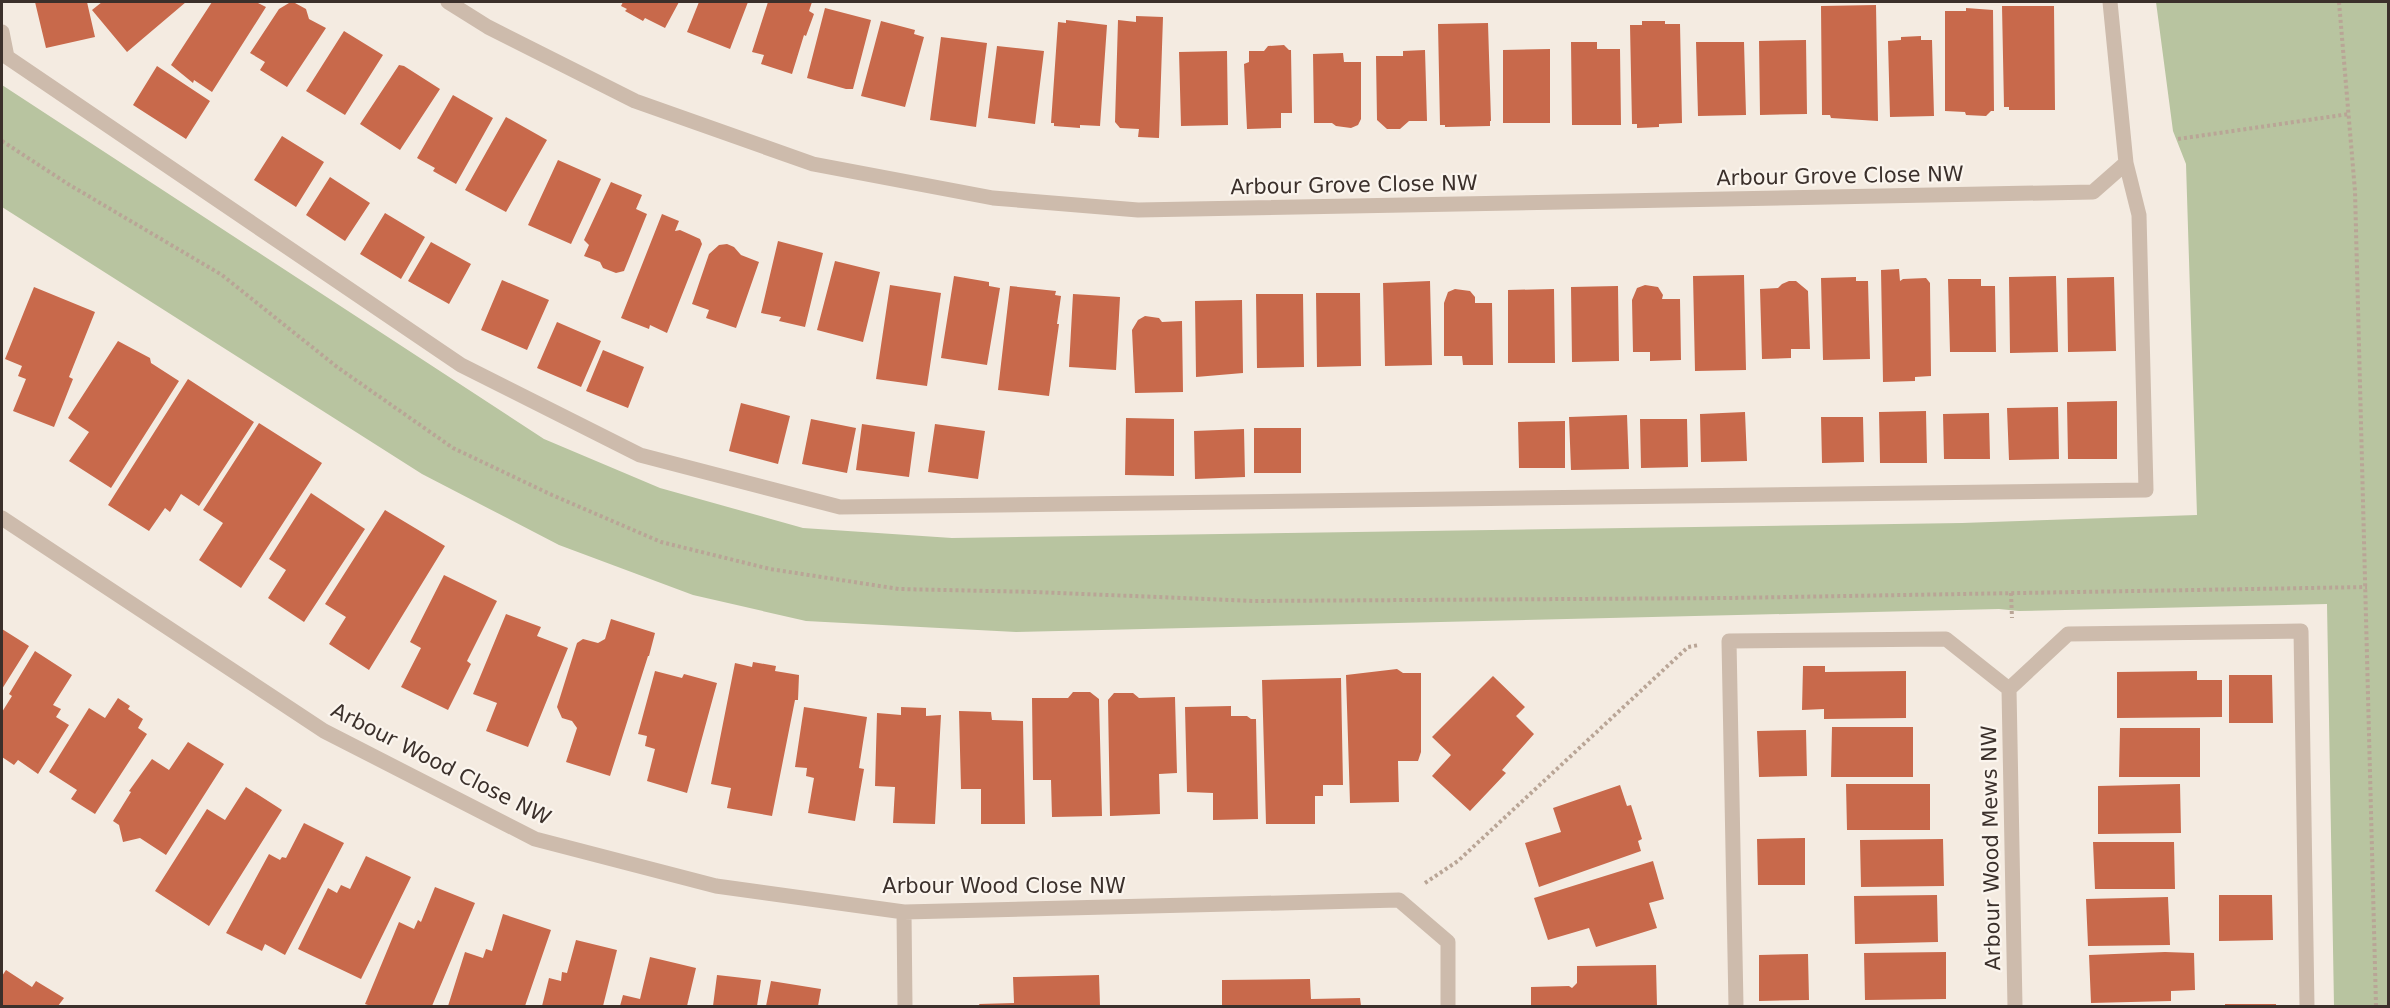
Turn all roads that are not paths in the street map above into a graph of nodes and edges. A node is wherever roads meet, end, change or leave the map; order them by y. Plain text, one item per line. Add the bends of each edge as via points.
1 (448, 2) edge
2 (2110, 2) edge
3 (2, 32) edge
4 (2126, 163) junction
5 (2, 518) edge
6 (2009, 689) junction
7 (904, 912) junction
8 (905, 1006) edge
9 (1448, 1006) edge
10 (1736, 1006) edge
11 (2015, 1006) edge
12 (2307, 1006) edge

1 - 4 street, Arbour Grove Close NW via 488,27 635,101 813,164 993,198 1138,210 2093,192
2 - 4 street
3 - 4 street via 7,57 461,365 640,455 840,507 2146,490 2139,215
5 - 7 street, Arbour Wood Close NW via 324,730 535,839 716,886
6 - 10 street via 1946,639 1729,641
6 - 11 street, Arbour Wood Mews NW
6 - 12 street via 2068,634 2301,631
7 - 8 street
7 - 9 street, Arbour Wood Close NW via 1399,900 1448,942

